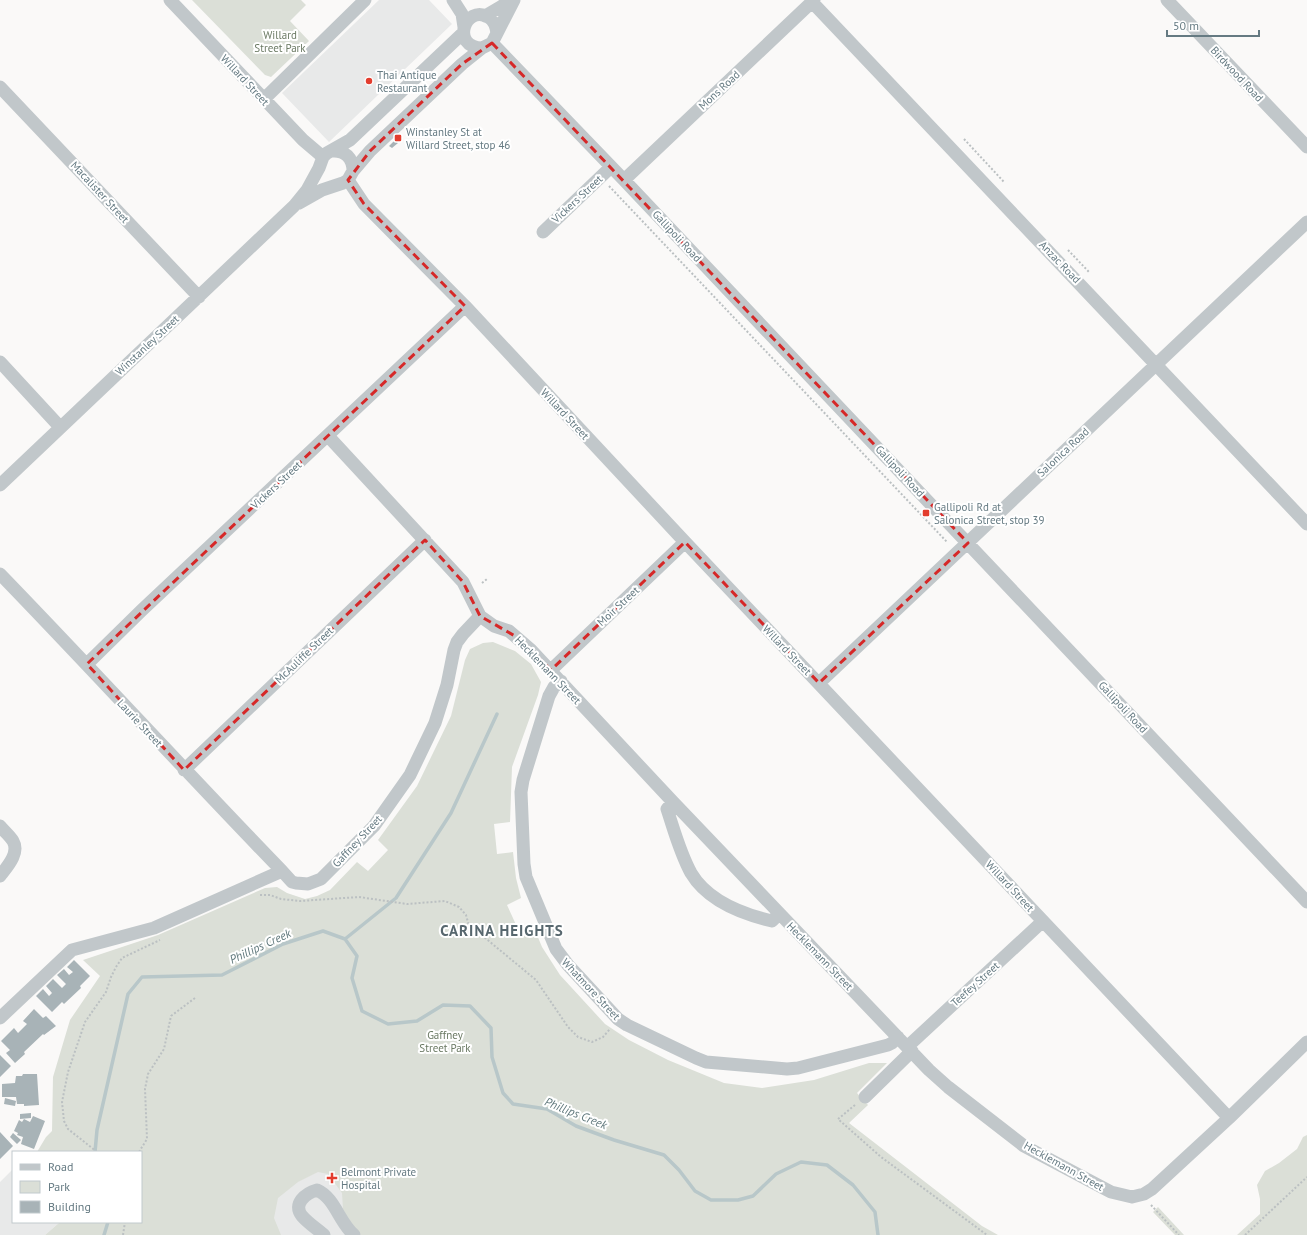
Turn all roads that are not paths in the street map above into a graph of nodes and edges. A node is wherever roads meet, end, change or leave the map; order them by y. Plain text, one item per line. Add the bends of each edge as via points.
1 (170, 0) edge
2 (365, 0) edge
3 (453, 0) edge
4 (457, 0) edge
5 (510, 0) edge
6 (514, 0) edge
7 (1167, 0) edge
8 (813, 1) edge
9 (483, 15) junction
10 (464, 30) junction
11 (490, 41) junction
12 (0, 87) edge
13 (264, 99) junction
14 (1307, 147) edge
15 (325, 159) junction
16 (611, 167) junction
17 (346, 179) junction
18 (624, 180) junction
19 (294, 206) junction
20 (1307, 222) edge
21 (543, 232) dead end
22 (199, 297) junction
23 (465, 306) junction
24 (0, 362) edge
25 (1157, 364) junction
26 (60, 428) junction
27 (328, 436) junction
28 (0, 485) edge
29 (1307, 524) edge
30 (425, 540) junction
31 (685, 542) junction
32 (968, 542) junction
33 (0, 574) edge
34 (480, 616) junction
35 (87, 664) junction
36 (551, 670) junction
37 (561, 681) junction
38 (819, 683) junction
39 (184, 770) junction
40 (673, 802) junction
41 (0, 826) edge
42 (282, 871) junction
43 (0, 876) edge
44 (1307, 902) edge
45 (780, 914) junction
46 (1043, 922) junction
47 (0, 1018) edge
48 (1307, 1042) edge
49 (906, 1045) junction
50 (865, 1097) road end
51 (1229, 1118) junction
52 (324, 1235) edge
53 (354, 1235) edge

1 - 13 street, Willard Street
2 - 13 street
3 - 10 street via 462,14
4 - 9 street via 468,9
5 - 9 street, Winstanley Street
6 - 11 street, Winstanley Street
7 - 14 street, Birdwood Road
8 - 18 street, Mons Road
8 - 25 street, Anzac Road
9 - 10 street, Winstanley Street via 470,18
9 - 11 street via 494,22
10 - 11 street via 464,38 472,46
10 - 15 street, Winstanley Street via 350,140
11 - 16 street, Gallipoli Road
11 - 17 street, Winstanley Street via 370,151
12 - 22 street, Macalister Street
13 - 15 street, Willard Street
15 - 17 street via 322,178 332,184
15 - 17 street via 338,151 348,155 351,160
15 - 19 street, Winstanley Street via 307,190
16 - 18 street, Gallipoli Road
16 - 21 street, Vickers Street
17 - 19 street, Winstanley Street
17 - 23 street, Willard Street via 364,204
18 - 32 street, Gallipoli Road
19 - 22 street, Winstanley Street
20 - 25 street, Salonica Road
22 - 26 street, Winstanley Street
23 - 27 street, Vickers Street
23 - 31 street, Willard Street
24 - 26 street
25 - 29 street, Anzac Road
25 - 32 street, Salonica Road
26 - 28 street, Winstanley Street
27 - 30 street
27 - 35 street, Vickers Street
30 - 34 street via 463,582
30 - 39 street, McAuliffe Street
31 - 36 street, Moir Street
31 - 38 street, Willard Street
32 - 38 street, Salonica Road
32 - 44 street, Gallipoli Road
33 - 35 street, Laurie Street
34 - 36 street, Hecklemann Street via 489,623 506,629
34 - 42 street, Gaffney Street via 457,642 447,685 434,723 410,775 374,826 321,879 308,884 296,883
35 - 39 street, Laurie Street
36 - 37 street, Hecklemann Street
37 - 40 street, Hecklemann Street
37 - 49 street, Whatmore Street via 554,687 550,696 523,780 526,877 561,958 618,1019 706,1062 787,1069 809,1066 892,1043
38 - 46 street, Willard Street
39 - 42 street, Laurie Street
40 - 45 street, Hecklemann Street
40 - 45 street, Hecklemann Street via 667,809 683,857 692,874 706,891 728,906 756,918 772,921
41 - 43 street via 14,842 15,851
42 - 47 street via 154,928 72,950
45 - 49 street, Hecklemann Street
46 - 49 street, Teefey Street
46 - 51 street, Willard Street
48 - 51 street
49 - 50 street, Teefey Street
49 - 51 street, Hecklemann Street via 948,1087 1024,1146 1111,1192 1132,1197 1152,1190
52 - 53 street via 302,1216 298,1207 300,1200 309,1192 318,1190 324,1193

